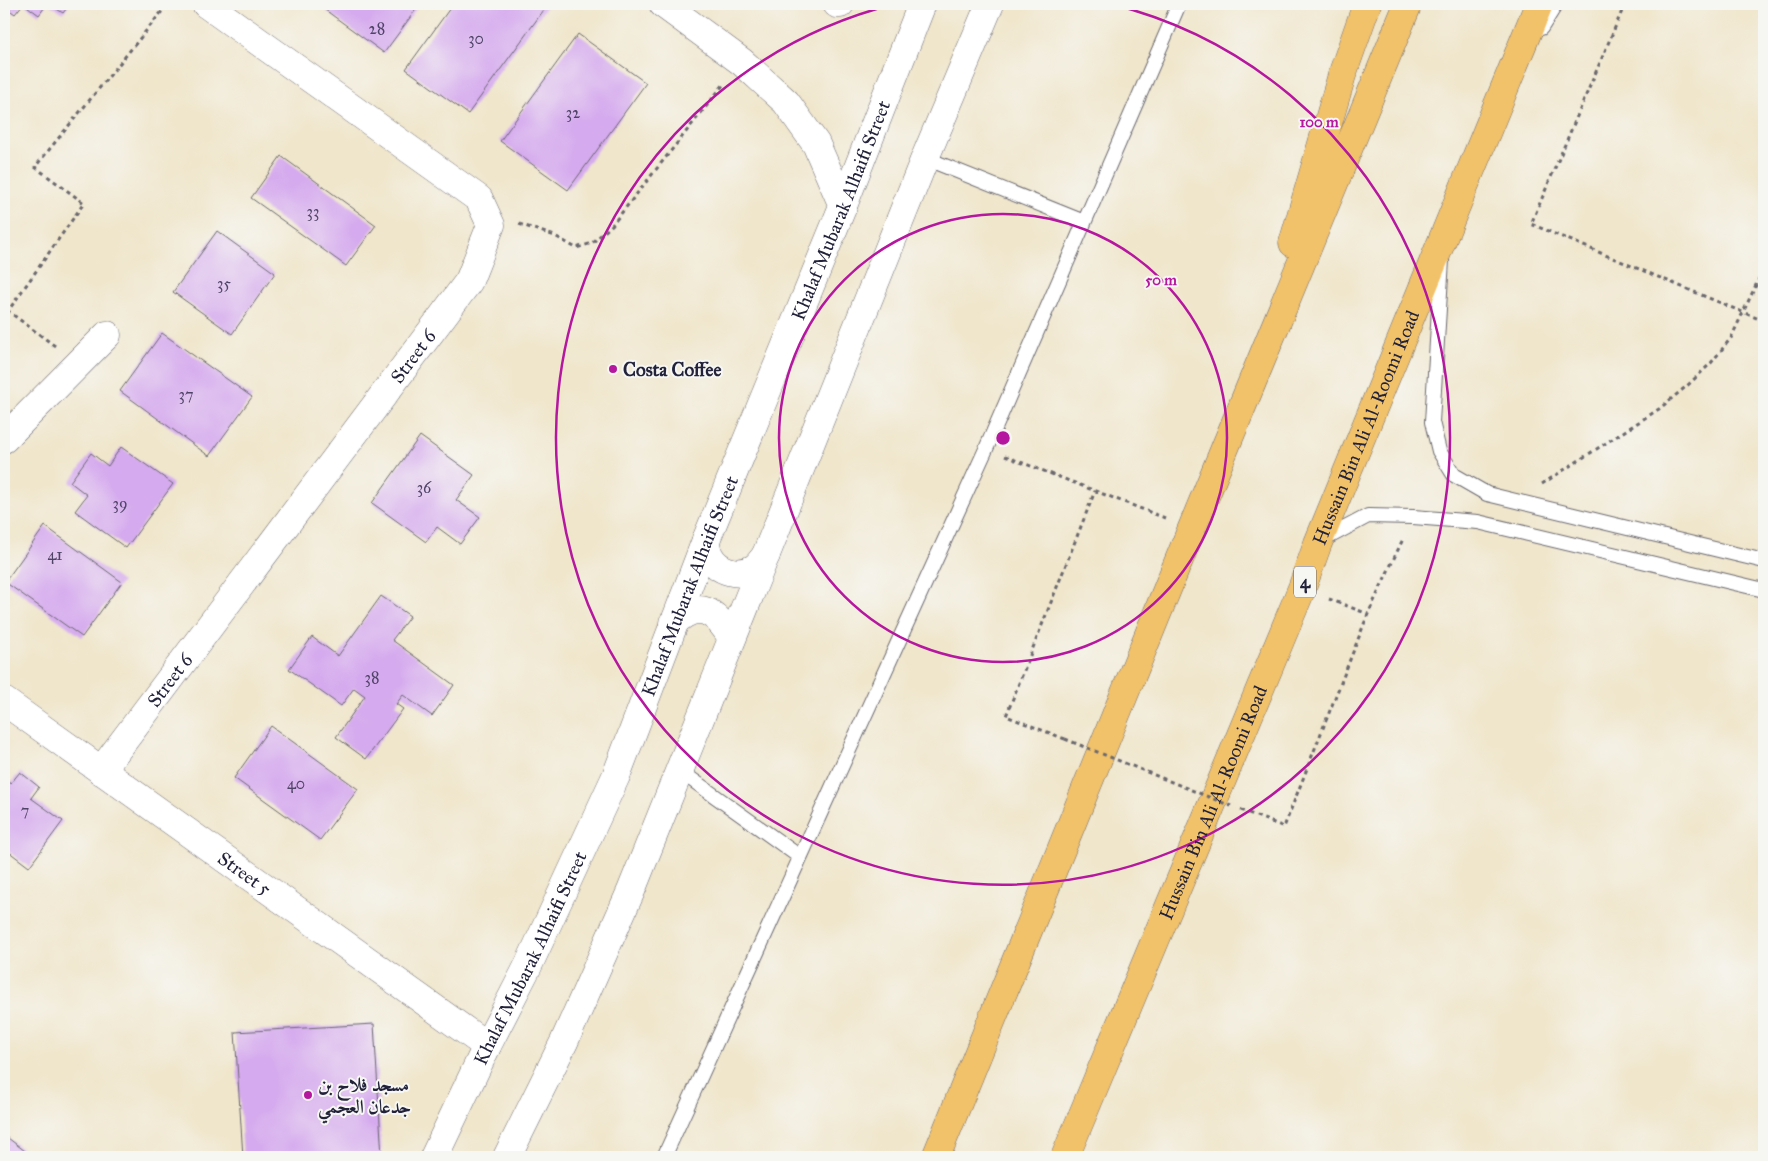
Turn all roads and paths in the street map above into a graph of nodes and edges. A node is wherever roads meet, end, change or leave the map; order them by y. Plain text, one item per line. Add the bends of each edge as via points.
1 (168, 4) edge
2 (206, 4) edge
3 (663, 4) edge
4 (922, 4) edge
5 (990, 4) edge
6 (1179, 4) edge
7 (1367, 4) edge
8 (1408, 4) edge
9 (1539, 4) edge
10 (1556, 4) edge
11 (1625, 4) edge
12 (742, 62) junction
13 (1502, 93) junction
14 (925, 158) junction
15 (843, 206) junction
16 (1084, 222) junction
17 (490, 225) junction
18 (1444, 234) junction
19 (1764, 268) edge
20 (1744, 313) junction
21 (1764, 321) edge
22 (107, 335) dead end
23 (79, 364) junction
24 (1251, 385) junction
25 (4, 439) edge
26 (986, 449) junction
27 (1095, 491) junction
28 (1514, 502) junction
29 (1414, 517) junction
30 (1192, 528) junction
31 (706, 540) junction
32 (1318, 543) junction
33 (766, 555) junction
34 (1764, 561) edge
35 (1302, 588) junction
36 (1764, 590) edge
37 (1368, 614) junction
38 (673, 623) junction
39 (732, 638) junction
40 (4, 702) edge
41 (100, 771) junction
42 (680, 771) junction
43 (800, 857) junction
44 (487, 1046) junction
45 (434, 1157) edge
46 (507, 1157) edge
47 (664, 1157) edge
48 (936, 1157) edge
49 (1065, 1157) edge

1 - 23 path via 35,167 84,202 8,311
2 - 17 street via 479,199
3 - 12 street
4 - 15 street, Khalaf Mubarak Alhaifi Street
5 - 14 street
6 - 16 lane
7 - 24 highway via 1342,75
8 - 24 highway
9 - 13 highway, Hussain Bin Ali Al-Roomi Road / 4
10 - 13 lane
11 - 20 path via 1531,224
12 - 15 street via 786,102 816,144
12 - 17 path via 612,225 592,243 576,248 520,224
13 - 18 highway, Hussain Bin Ali Al-Roomi Road / 4
14 - 16 lane
14 - 33 street
15 - 31 street, Khalaf Mubarak Alhaifi Street
16 - 26 lane
17 - 41 street, Street 6 via 470,281
18 - 28 lane via 1432,422 1439,451 1454,475 1487,494
18 - 32 highway, Hussain Bin Ali Al-Roomi Road / 4
19 - 20 path
20 - 21 path
20 - 28 path via 1731,338 1688,385 1659,408
22 - 23 street
23 - 25 street
24 - 30 highway
26 - 27 path
26 - 43 lane
27 - 30 path
27 - 37 path, bridge via 1006,716 1284,827
28 - 34 lane
29 - 32 lane via 1368,516
29 - 36 lane via 1478,522
29 - 37 path
30 - 48 highway
31 - 33 street via 708,554 729,572 743,572 756,566
31 - 38 street, Khalaf Mubarak Alhaifi Street
32 - 35 highway, Hussain Bin Ali Al-Roomi Road / 4
33 - 39 street
35 - 37 path
35 - 49 highway, Hussain Bin Ali Al-Roomi Road / 4
38 - 39 street via 684,614 698,610 713,614
38 - 44 street, Khalaf Mubarak Alhaifi Street via 616,776 528,966
39 - 42 street
40 - 41 street, Street 5
41 - 44 street, Street 5
42 - 43 lane
42 - 46 street via 564,1042
43 - 47 lane
44 - 45 street, Khalaf Mubarak Alhaifi Street

